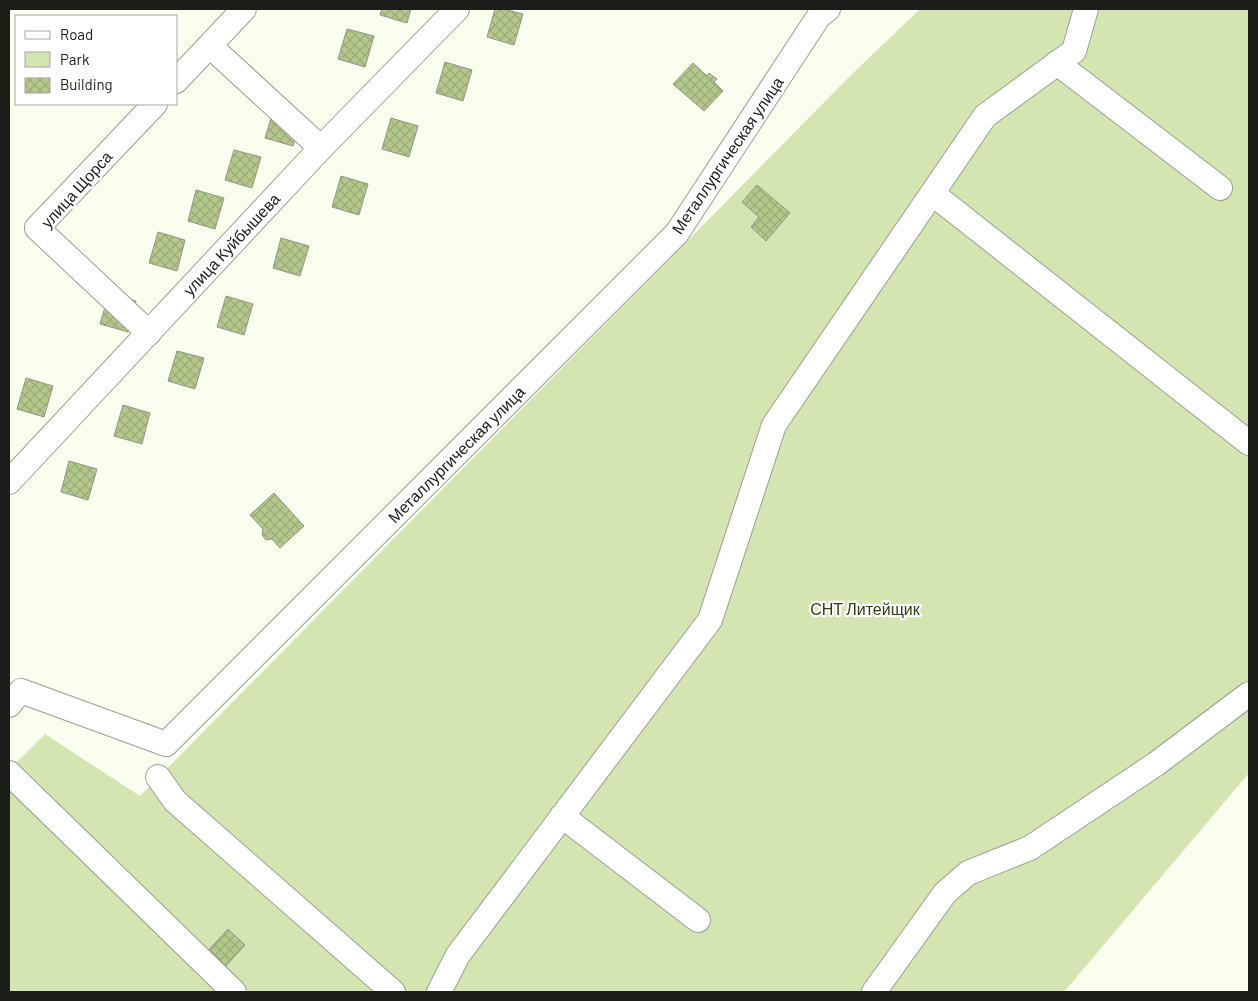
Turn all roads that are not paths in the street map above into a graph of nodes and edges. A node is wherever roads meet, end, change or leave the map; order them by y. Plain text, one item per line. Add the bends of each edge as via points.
1 (244, 9) edge
2 (457, 9) edge
3 (1086, 9) edge
4 (819, 11) edge
5 (210, 46) junction
6 (1057, 63) junction
7 (178, 79) edge
8 (154, 105) edge
9 (321, 148) junction
10 (1220, 188) dead end
11 (933, 194) junction
12 (149, 333) junction
13 (1249, 443) edge
14 (9, 482) edge
15 (1249, 694) edge
16 (9, 705) edge
17 (9, 773) edge
18 (158, 778) dead end
19 (562, 816) junction
20 (698, 920) dead end
21 (234, 992) edge
22 (393, 992) edge
23 (439, 992) edge
24 (874, 992) edge

1 - 5 street
2 - 9 street, улица Куйбышева
3 - 6 street via 1074,51
4 - 16 street, Металлургическая улица via 677,234 166,744 21,691
5 - 7 street
5 - 9 street
6 - 10 street
6 - 11 street via 986,116
8 - 12 street, улица Щорса via 37,228
9 - 12 street, улица Куйбышева
11 - 13 street
11 - 19 street via 774,425 710,620
12 - 14 street, улица Куйбышева
15 - 24 street via 1156,764 1030,848 968,873 945,893
17 - 21 street
18 - 22 street via 175,801
19 - 20 street
19 - 23 street via 458,955

